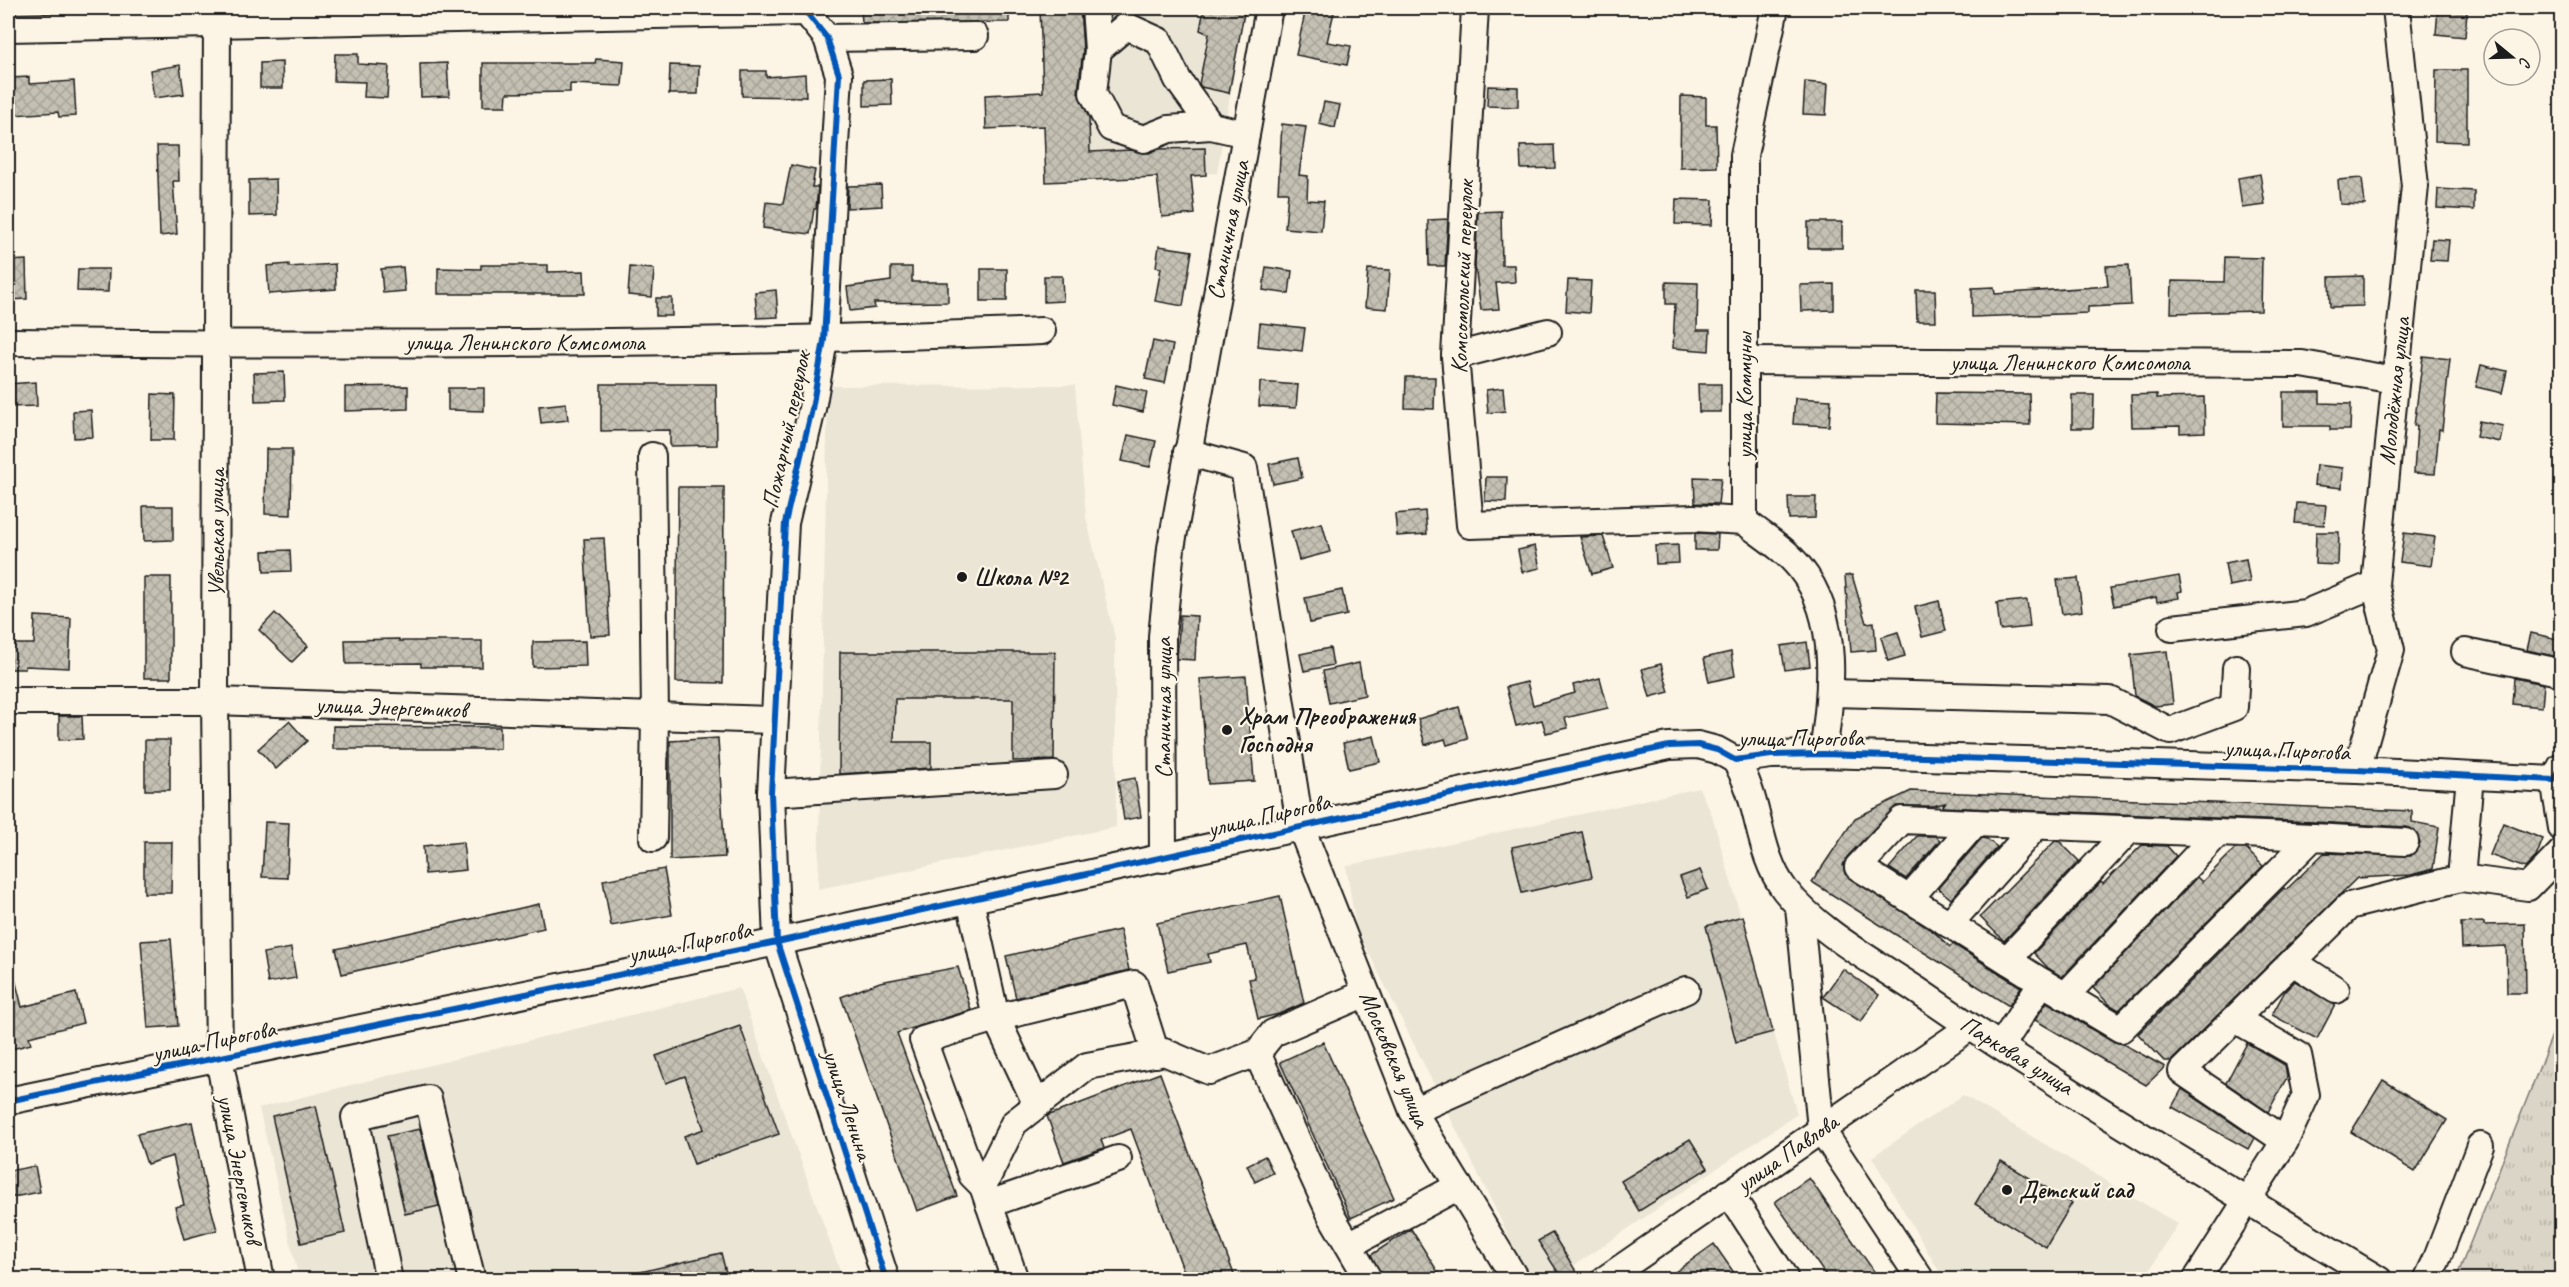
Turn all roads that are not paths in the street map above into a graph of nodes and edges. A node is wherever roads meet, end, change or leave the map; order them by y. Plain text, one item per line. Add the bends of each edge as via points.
1 (1095, 8) edge
2 (1269, 8) edge
3 (1475, 8) edge
4 (1775, 8) edge
5 (2396, 8) edge
6 (803, 10) edge
7 (218, 15) edge
8 (8, 28) edge
9 (975, 36) dead end
10 (827, 38) junction
11 (1098, 50) junction
12 (1211, 126) junction
13 (1246, 134) junction
14 (1042, 331) dead end
15 (1548, 332) dead end
16 (824, 340) junction
17 (8, 342) edge
18 (216, 344) junction
19 (1455, 356) junction
20 (1744, 361) junction
21 (2394, 380) junction
22 (1187, 452) junction
23 (652, 456) dead end
24 (1744, 521) junction
25 (2375, 584) junction
26 (2172, 628) dead end
27 (2465, 652) dead end
28 (2236, 668) dead end
29 (2562, 675) edge
30 (1831, 693) junction
31 (8, 701) edge
32 (215, 701) junction
33 (655, 715) junction
34 (774, 720) junction
35 (1823, 754) junction
36 (1734, 760) junction
37 (2357, 770) junction
38 (2558, 773) edge
39 (1054, 775) dead end
40 (2470, 776) junction
41 (771, 793) junction
42 (1975, 823) junction
43 (1300, 825) junction
44 (2036, 826) junction
45 (2562, 828) edge
46 (2130, 829) junction
47 (2218, 833) junction
48 (2313, 837) junction
49 (653, 838) dead end
50 (2405, 842) dead end
51 (2562, 852) edge
52 (1163, 858) junction
53 (2461, 878) junction
54 (1909, 899) junction
55 (970, 900) junction
56 (1799, 907) junction
57 (1948, 924) junction
58 (777, 942) junction
59 (2007, 960) junction
60 (2293, 962) junction
61 (2042, 982) junction
62 (1686, 990) dead end
63 (2336, 990) dead end
64 (1366, 993) junction
65 (2066, 996) junction
66 (996, 1018) junction
67 (2235, 1019) junction
68 (1970, 1027) junction
69 (2001, 1047) junction
70 (1257, 1053) junction
71 (1156, 1054) junction
72 (219, 1058) junction
73 (8, 1101) edge
74 (1037, 1105) junction
75 (1413, 1111) junction
76 (1821, 1129) junction
77 (2285, 1141) junction
78 (2480, 1146) dead end
79 (1118, 1159) dead end
80 (1459, 1186) junction
81 (1729, 1193) junction
82 (986, 1195) junction
83 (2246, 1198) junction
84 (1349, 1245) junction
85 (261, 1280) edge
86 (389, 1280) edge
87 (472, 1280) edge
88 (886, 1280) edge
89 (1015, 1280) edge
90 (1369, 1280) edge
91 (1516, 1280) edge
92 (1604, 1280) edge
93 (1780, 1280) edge
94 (1921, 1280) edge
95 (2196, 1280) edge
96 (2379, 1280) edge
97 (2427, 1280) edge

1 - 11 street
2 - 13 street, Станичная улица
3 - 19 street, Комсомольский переулок
4 - 20 street, улица Коммуны via 1744,155
5 - 21 street, Молодёжная улица via 2415,186
6 - 7 street
6 - 10 street, Пожарный переулок
7 - 8 street
7 - 18 street, Увельская улица
9 - 10 street
10 - 16 street, Пожарный переулок via 839,75
11 - 12 street via 1126,26 1159,41 1178,80
11 - 12 street via 1093,93 1111,128 1144,139 1169,129
12 - 13 street
13 - 22 street, Станичная улица
14 - 16 street, улица Ленинского Комсомола
15 - 19 street
16 - 18 street, улица Ленинского Комсомола
16 - 34 street, Пожарный переулок via 785,523
17 - 18 street, улица Ленинского Комсомола
18 - 32 street, Увельская улица
19 - 24 street, Комсомольский переулок via 1470,525 1693,518
20 - 21 street, улица Ленинского Комсомола via 2302,364
20 - 24 street, улица Коммуны
21 - 25 street, Молодёжная улица
22 - 43 street via 1244,468
22 - 52 street, Станичная улица via 1162,636
23 - 33 street
24 - 30 street via 1800,568 1816,594 1827,633
25 - 26 street via 2306,613
25 - 37 street, Молодёжная улица via 2391,650
27 - 29 street
28 - 30 street via 2234,706 2170,731 2110,700
30 - 35 street
31 - 32 street, улица Энергетиков
32 - 33 street, улица Энергетиков
32 - 72 street, Увельская улица
33 - 34 street, улица Энергетиков
33 - 49 street
34 - 41 street, Пожарный переулок
35 - 36 street, улица Пирогова via 1771,754
35 - 37 street, улица Пирогова
36 - 43 street, улица Пирогова via 1698,745 1669,746
36 - 56 street, Парковая улица via 1746,777 1768,859 1783,888
37 - 40 street, улица Пирогова
38 - 40 street, улица Пирогова
38 - 45 street
39 - 41 street
40 - 53 street
41 - 58 street, Пожарный переулок
42 - 44 street
42 - 54 street
42 - 54 street via 1902,820 1858,867
43 - 52 street, улица Пирогова
43 - 64 street, Московская улица
44 - 46 street
44 - 57 street
46 - 47 street
46 - 59 street
47 - 48 street
47 - 65 street
48 - 50 street
48 - 65 street via 2121,1029
51 - 53 street via 2528,887
52 - 55 street, улица Пирогова
53 - 60 street via 2349,906
54 - 57 street
55 - 58 street, улица Пирогова
55 - 66 street
56 - 68 street, Парковая улица
56 - 76 street
57 - 59 street
58 - 72 street, улица Пирогова
58 - 88 street, улица Ленина
59 - 61 street
60 - 63 street
60 - 67 street
61 - 65 street
61 - 69 street
62 - 75 street
64 - 70 street via 1273,1033
64 - 75 street, Московская улица
66 - 71 street via 1134,984
66 - 74 street
66 - 82 street via 923,1040 972,1175
67 - 77 street via 2298,1055 2306,1095
67 - 77 street via 2182,1071
68 - 69 street, Парковая улица
68 - 76 street, улица Павлова
69 - 83 street, Парковая улица
70 - 71 street via 1209,1071 1164,1052
70 - 84 street via 1332,1217
71 - 74 street via 1087,1066
72 - 73 street, улица Пирогова
72 - 85 street, улица Энергетиков
74 - 82 street via 1014,1123
75 - 80 street, Московская улица
76 - 81 street, улица Павлова
76 - 94 street
77 - 83 street
78 - 97 street
79 - 82 street
80 - 84 street
80 - 91 street, Московская улица
81 - 92 street, улица Павлова
81 - 93 street via 1784,1277
82 - 89 street
83 - 95 street
83 - 96 street, Парковая улица
84 - 90 street
86 - 87 street via 355,1117 428,1099

